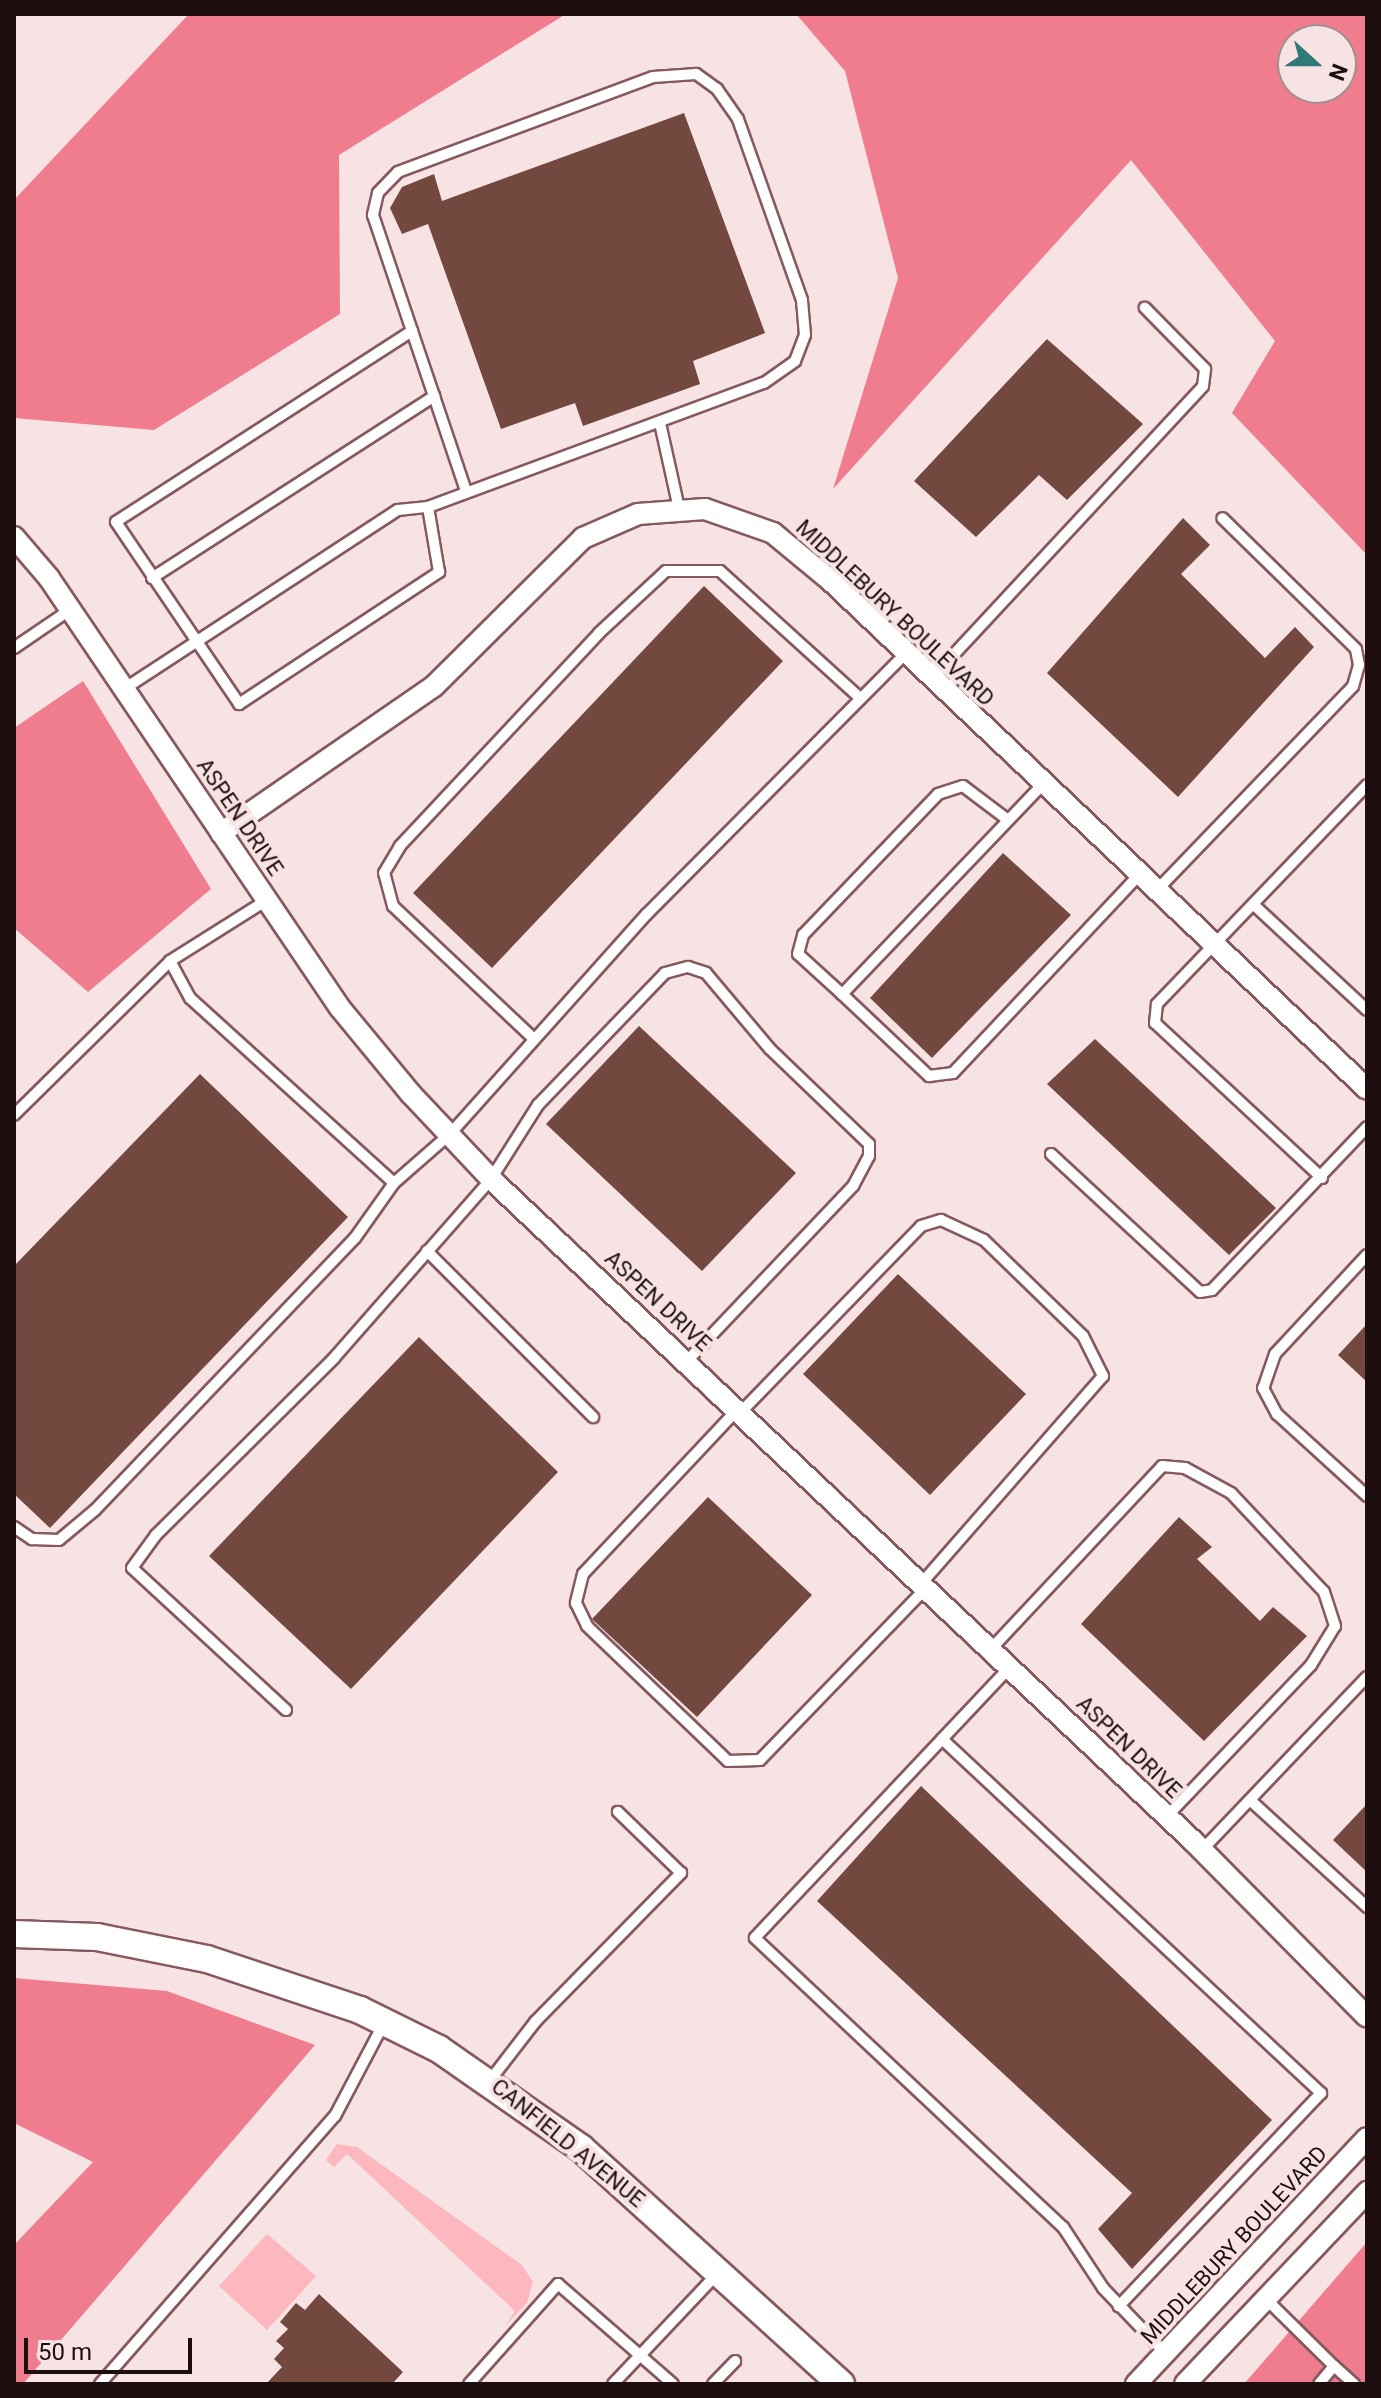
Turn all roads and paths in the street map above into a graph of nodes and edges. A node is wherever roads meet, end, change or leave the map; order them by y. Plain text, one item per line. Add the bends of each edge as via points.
1 (1145, 308) dead end
2 (412, 331) junction
3 (434, 396) junction
4 (660, 423) junction
5 (466, 491) junction
6 (428, 507) junction
7 (679, 509) junction
8 (1222, 518) dead end
9 (14, 537) edge
10 (152, 578) junction
11 (71, 609) junction
12 (195, 643) junction
13 (14, 648) edge
14 (906, 653) junction
15 (932, 678) junction
16 (124, 689) junction
17 (859, 697) junction
18 (1043, 784) junction
19 (1367, 785) edge
20 (1008, 820) junction
21 (221, 833) junction
22 (1140, 874) junction
23 (1157, 890) junction
24 (267, 900) junction
25 (1254, 905) junction
26 (1216, 945) junction
27 (170, 961) junction
28 (842, 994) junction
29 (1367, 1010) edge
30 (534, 1039) junction
31 (1367, 1089) edge
32 (14, 1115) edge
33 (1367, 1127) edge
34 (450, 1134) junction
35 (1051, 1154) dead end
36 (1322, 1178) junction
37 (491, 1179) junction
38 (394, 1183) junction
39 (427, 1251) junction
40 (1367, 1255) edge
41 (687, 1361) junction
42 (740, 1410) junction
43 (593, 1417) dead end
44 (1367, 1496) edge
45 (14, 1527) edge
46 (924, 1586) junction
47 (991, 1649) junction
48 (1010, 1667) junction
49 (1367, 1677) edge
50 (286, 1710) dead end
51 (942, 1739) junction
52 (1250, 1800) junction
53 (618, 1812) dead end
54 (1167, 1816) junction
55 (1202, 1850) junction
56 (1367, 1907) edge
57 (14, 1934) edge
58 (1367, 2017) edge
59 (385, 2021) junction
60 (491, 2079) junction
61 (1367, 2138) edge
62 (1367, 2192) edge
63 (719, 2272) junction
64 (1266, 2299) junction
65 (1119, 2306) junction
66 (640, 2353) junction
67 (1165, 2353) junction
68 (735, 2361) dead end
69 (1334, 2366) junction
70 (106, 2382) edge
71 (469, 2384) edge
72 (613, 2384) edge
73 (673, 2384) edge
74 (713, 2384) edge
75 (841, 2384) edge
76 (1136, 2384) edge
77 (1185, 2384) edge
78 (1319, 2384) edge
79 (1354, 2384) edge

1 - 15 lane via 1205,369 1203,386
2 - 3 lane
2 - 4 lane via 373,215 378,193 398,172 653,77 696,74 717,89 738,119 802,300 805,335 795,361 764,383
2 - 10 lane via 116,522
3 - 5 lane
3 - 10 lane
4 - 5 lane
4 - 7 lane
5 - 6 lane
6 - 12 lane via 398,510
6 - 12 lane via 439,572 239,704
7 - 14 street, MIDDLEBURY BOULEVARD via 732,516 773,533
7 - 21 street, MIDDLEBURY BOULEVARD via 638,514 583,538 434,686
8 - 23 lane via 1356,649 1359,665 1353,686
9 - 11 street, ASPEN DRIVE
10 - 12 lane
11 - 13 lane
11 - 16 street, ASPEN DRIVE
12 - 16 lane
14 - 15 street, MIDDLEBURY BOULEVARD
14 - 17 lane
15 - 18 street, MIDDLEBURY BOULEVARD
16 - 21 street, ASPEN DRIVE
17 - 30 lane
17 - 30 lane via 720,571 666,571 599,633 400,846 384,873 393,906
18 - 20 lane
18 - 22 street, MIDDLEBURY BOULEVARD
19 - 25 lane
20 - 28 lane
20 - 28 lane via 963,786 938,794 917,816 799,945 798,954
21 - 24 street, ASPEN DRIVE
22 - 23 street, MIDDLEBURY BOULEVARD
22 - 28 lane via 953,1073 929,1076
23 - 26 street, MIDDLEBURY BOULEVARD
24 - 27 lane
24 - 34 street, ASPEN DRIVE via 340,1008
25 - 26 lane
25 - 29 lane
26 - 31 street, MIDDLEBURY BOULEVARD
26 - 36 lane via 1157,1004 1155,1023
27 - 32 lane
27 - 38 lane via 190,998
30 - 34 lane
33 - 36 lane
34 - 37 street, ASPEN DRIVE
34 - 38 lane
35 - 36 lane via 1200,1292 1212,1290
37 - 39 lane
37 - 41 street, ASPEN DRIVE
37 - 41 lane via 538,1105 665,973 688,967 706,973 770,1049 869,1144 869,1156 853,1186
38 - 45 lane via 355,1238 95,1510 59,1540 32,1539
39 - 43 lane
39 - 50 lane via 132,1568
40 - 44 lane via 1275,1354 1263,1388 1277,1414
41 - 42 street, ASPEN DRIVE
42 - 46 street, ASPEN DRIVE
42 - 46 lane via 577,1588 587,1626 673,1709 728,1761 760,1760
42 - 46 lane via 921,1226 941,1220 984,1240 1083,1336 1103,1376
46 - 47 street, ASPEN DRIVE
47 - 48 street, ASPEN DRIVE
47 - 54 lane via 1162,1466 1185,1468 1231,1493 1324,1592 1335,1626 1311,1665
48 - 51 lane
48 - 54 street, ASPEN DRIVE
49 - 52 lane
51 - 65 lane via 755,1938 1063,2227
51 - 65 lane via 1321,2093
52 - 55 lane
52 - 56 lane
53 - 60 lane via 681,1873 535,2022
54 - 55 street, ASPEN DRIVE
55 - 58 street, ASPEN DRIVE
57 - 59 street, CANFIELD AVENUE via 97,1937 184,1953
59 - 60 street, CANFIELD AVENUE
59 - 70 lane via 335,2116
60 - 63 street, CANFIELD AVENUE
61 - 67 street, MIDDLEBURY BOULEVARD
62 - 64 street
63 - 66 lane
63 - 75 street, CANFIELD AVENUE
64 - 69 lane
64 - 77 street
65 - 67 lane
66 - 71 lane via 558,2284
66 - 72 lane
66 - 73 lane
67 - 76 street, MIDDLEBURY BOULEVARD
68 - 74 lane
69 - 78 lane
69 - 79 lane

